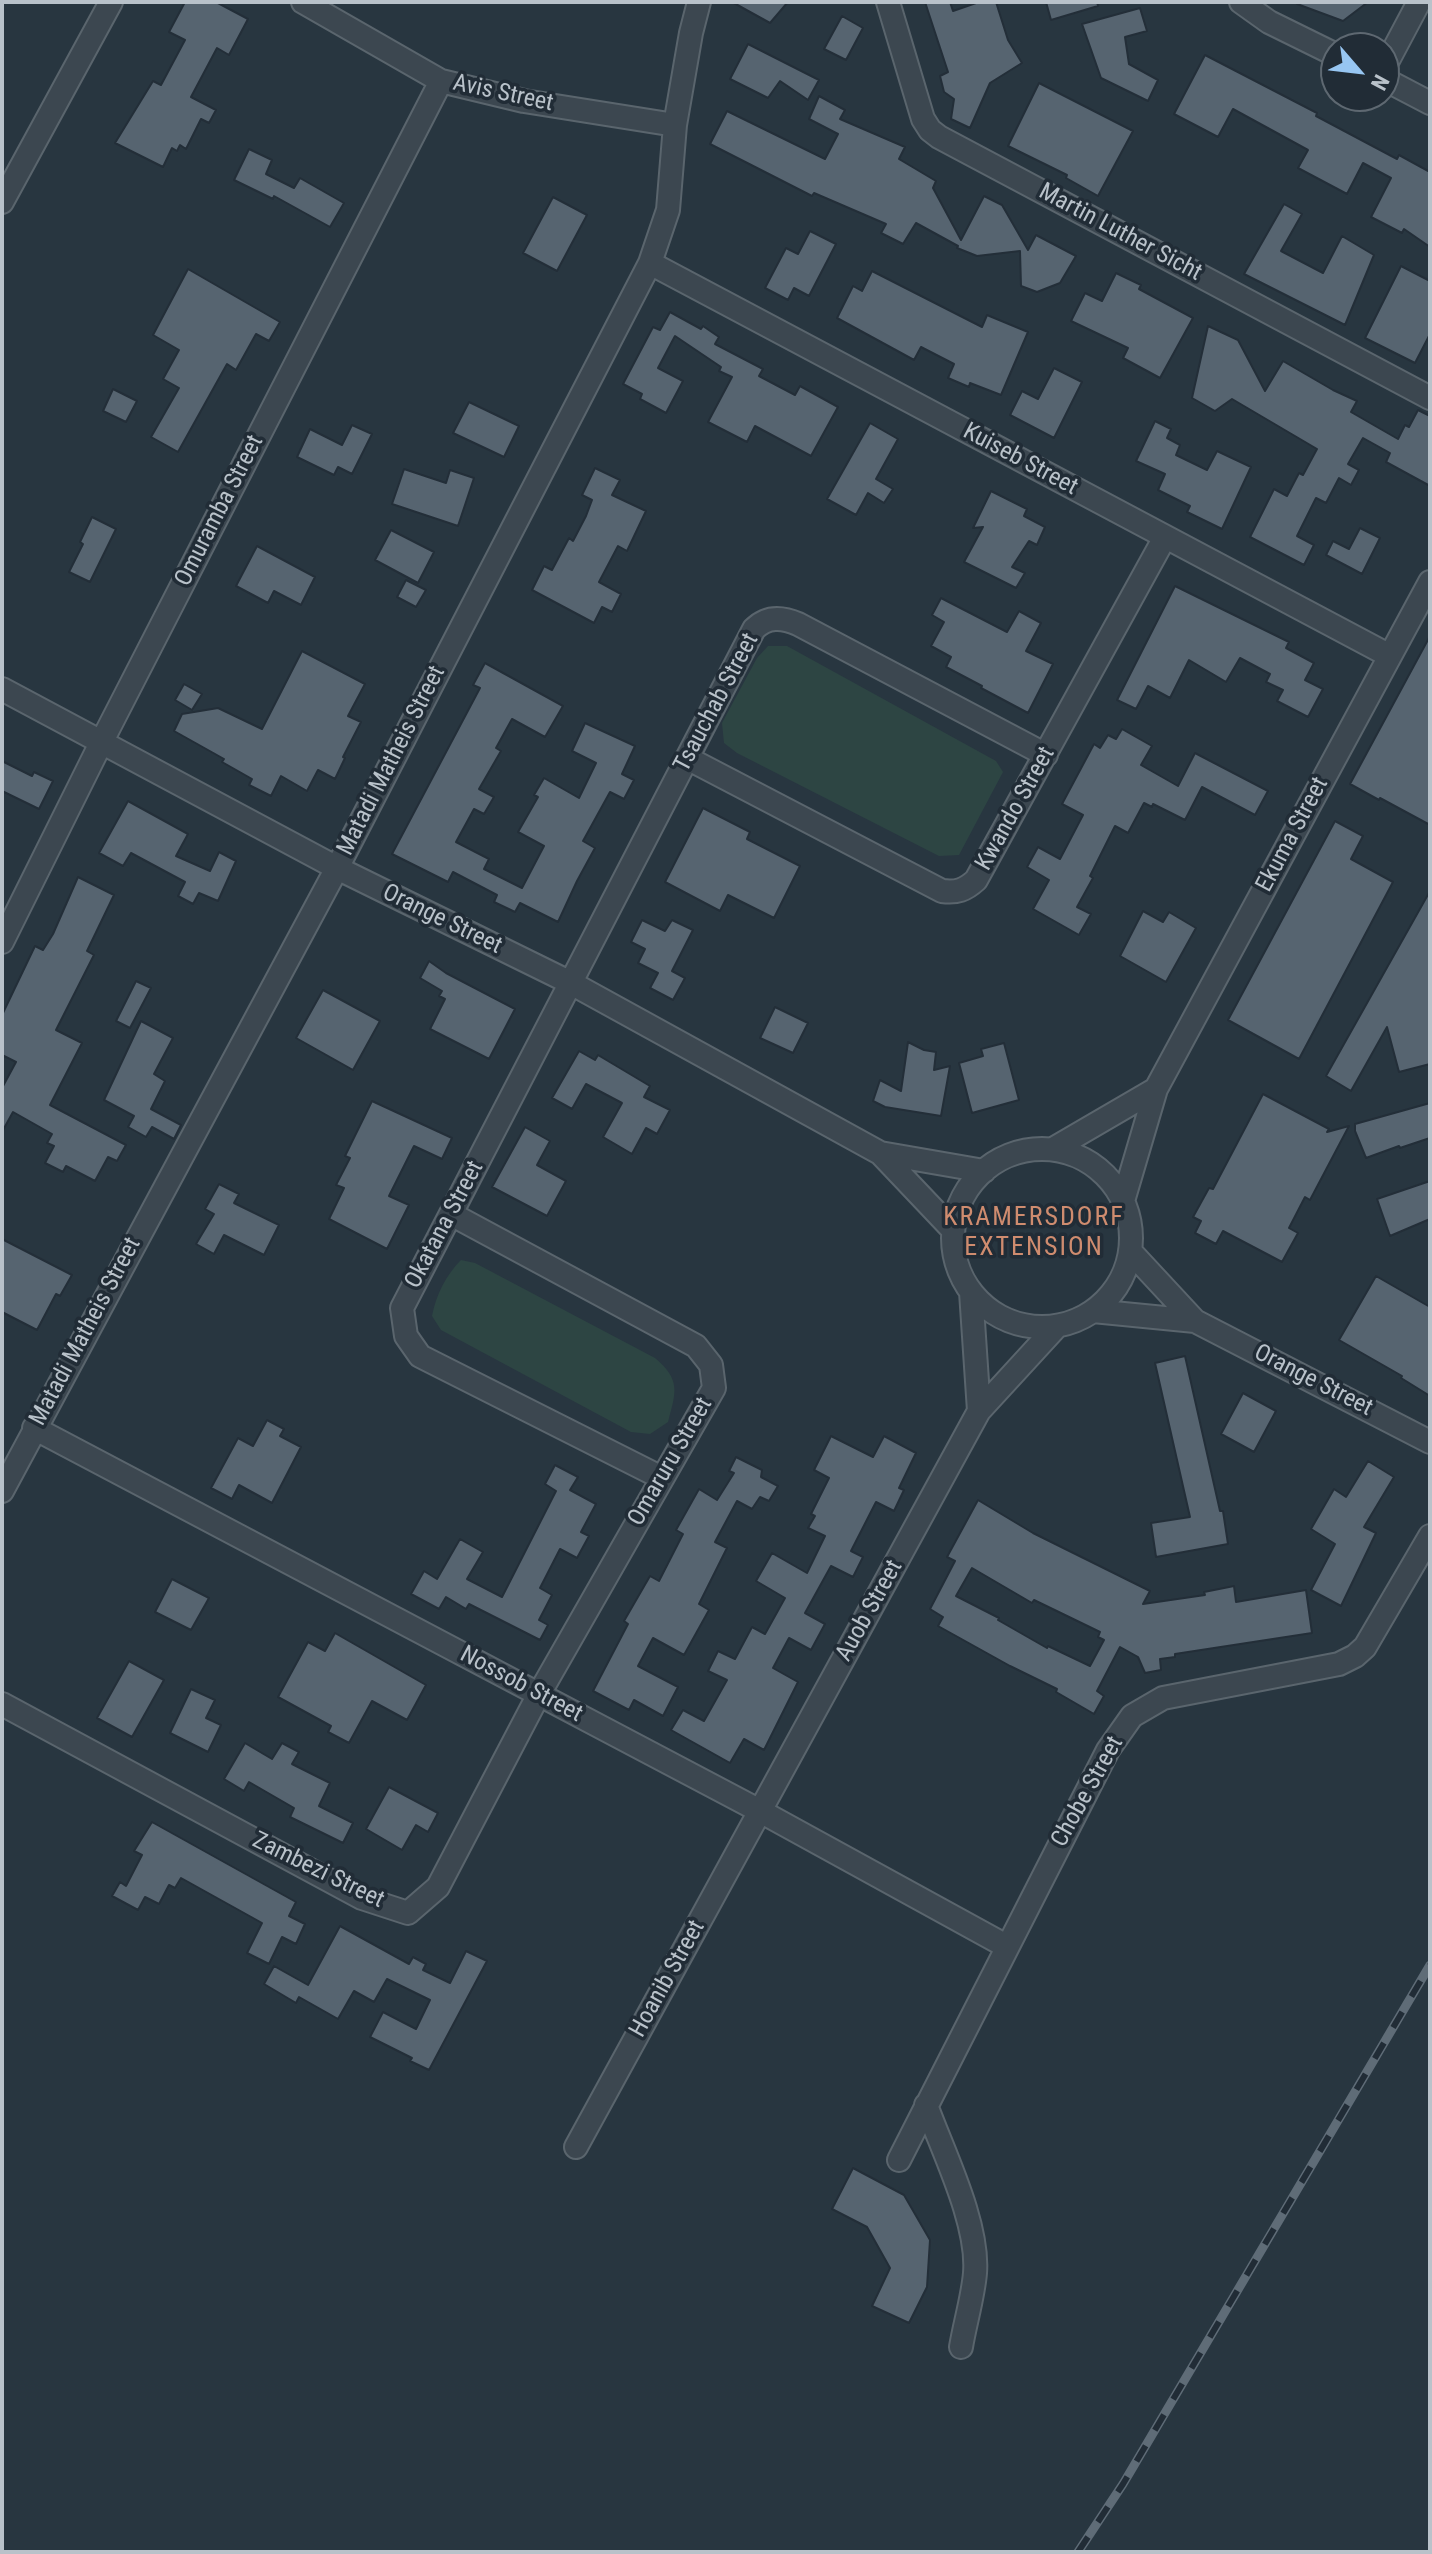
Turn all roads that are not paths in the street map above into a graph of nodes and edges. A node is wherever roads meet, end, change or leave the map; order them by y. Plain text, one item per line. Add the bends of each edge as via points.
1 (111, 2) edge
2 (303, 2) edge
3 (699, 2) edge
4 (888, 2) edge
5 (1241, 2) edge
6 (1419, 2) edge
7 (1400, 38) edge
8 (1320, 47) edge
9 (441, 81) junction
10 (1400, 87) edge
11 (1430, 103) edge
12 (675, 125) junction
13 (2, 202) edge
14 (650, 263) junction
15 (1430, 398) edge
16 (1165, 537) junction
17 (1430, 582) edge
18 (1390, 656) junction
19 (2, 689) edge
20 (101, 743) junction
21 (1046, 755) junction
22 (687, 758) junction
23 (337, 868) junction
24 (2, 942) edge
25 (571, 983) junction
26 (1156, 1089) junction
27 (1053, 1149) junction
28 (880, 1153) junction
29 (984, 1171) junction
30 (1123, 1201) junction
31 (451, 1214) junction
32 (953, 1230) junction
33 (1130, 1251) junction
34 (971, 1292) junction
35 (1093, 1311) junction
36 (1195, 1321) junction
37 (1057, 1326) junction
38 (979, 1411) junction
39 (34, 1428) junction
40 (1430, 1442) edge
41 (662, 1478) junction
42 (2, 1491) edge
43 (1430, 1536) edge
44 (539, 1694) junction
45 (2, 1704) edge
46 (760, 1811) junction
47 (1006, 1946) junction
48 (926, 2105) junction
49 (576, 2147) dead end
50 (899, 2160) dead end
51 (961, 2347) dead end

1 - 13 street
2 - 9 street, Avis Street
3 - 12 street, Matadi Matheis Street
4 - 15 street, Martin Luther Sicht via 923,119 939,137
5 - 8 street
6 - 7 street
9 - 12 street, Avis Street via 524,101
9 - 20 street, Omuramba Street
10 - 11 street
12 - 14 street, Matadi Matheis Street via 668,210
14 - 16 street, Kuiseb Street
14 - 23 street, Matadi Matheis Street
16 - 18 street, Kuiseb Street
16 - 21 street, Kwando Street
17 - 18 street, Ekuma Street
18 - 26 street, Ekuma Street
19 - 20 street, Orange Street
20 - 23 street, Orange Street
20 - 24 street, Omuramba Street
21 - 22 street, Kwando Street via 976,880 955,892 942,891
21 - 22 street, Tsauchab Street via 780,618 754,629
22 - 25 street, Tsauchab Street
23 - 25 street, Orange Street
23 - 39 street, Matadi Matheis Street
25 - 28 street, Orange Street
25 - 31 street, Okatana Street
26 - 27 street
26 - 30 street, Ekuma Street
27 - 29 street via 1005,1157
27 - 30 street via 1081,1158 1106,1175
28 - 29 street, Orange Street
28 - 32 street, Orange Street
29 - 32 street via 969,1187
30 - 33 street
31 - 41 street, Omaruru Street via 696,1346 711,1365 714,1388
31 - 41 street, Okatana Street via 402,1308 406,1336 420,1356
32 - 34 street via 960,1273
33 - 35 street via 1111,1294
33 - 36 street, Orange Street
34 - 37 street via 1009,1321
34 - 38 street
35 - 36 street, Orange Street
35 - 37 street
36 - 40 street, Orange Street
37 - 38 street, Auob Street
38 - 46 street, Auob Street
39 - 42 street, Matadi Matheis Street
39 - 44 street, Nossob Street
41 - 44 street, Omaruru Street
43 - 47 street, Chobe Street via 1355,1656 1339,1664 1163,1698 1132,1716 1108,1750
44 - 45 street, Zambezi Street via 438,1887 408,1913 362,1898
44 - 46 street, Nossob Street
46 - 47 street, Nossob Street
46 - 49 street, Hoanib Street
47 - 48 street, Chobe Street
48 - 50 street, Chobe Street
48 - 51 street via 974,2246 975,2272

